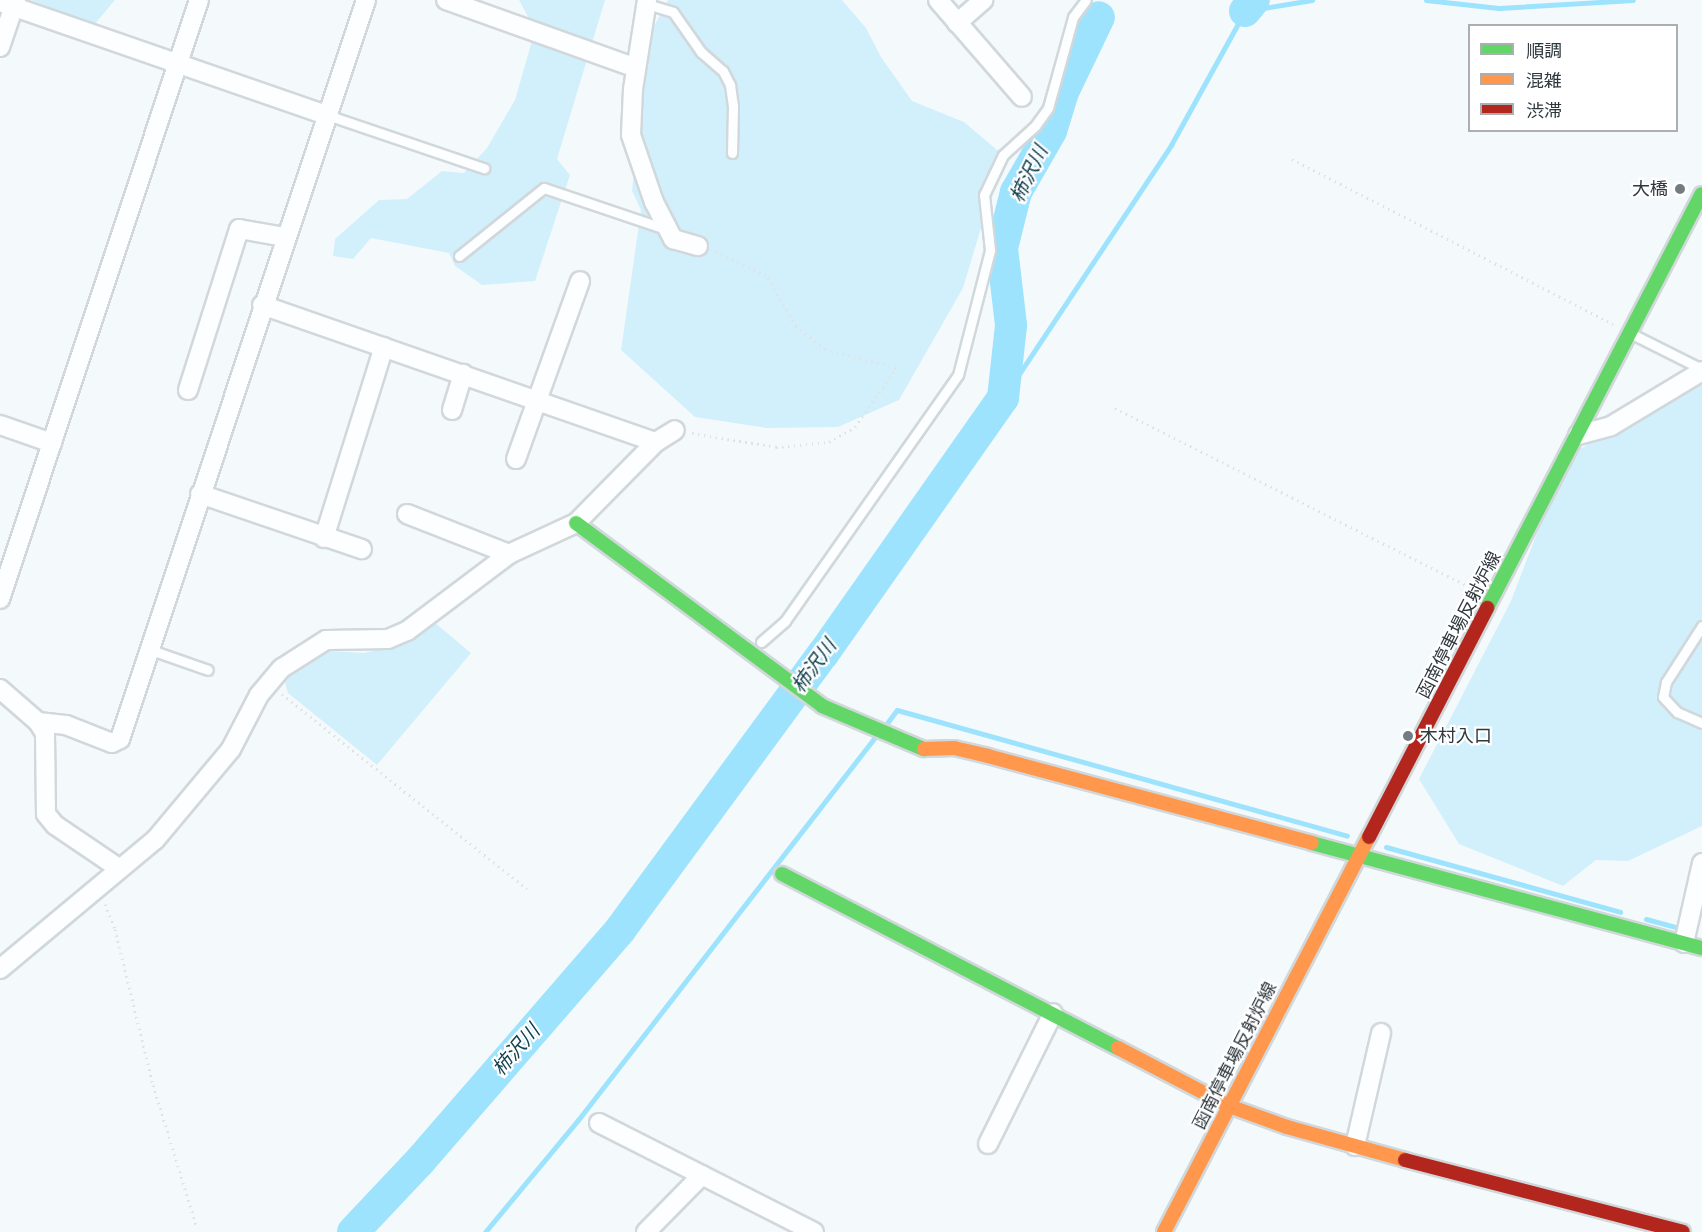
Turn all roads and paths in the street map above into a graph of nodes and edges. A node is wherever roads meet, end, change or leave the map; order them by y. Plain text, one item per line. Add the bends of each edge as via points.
1 (199, 0) edge
2 (366, 0) edge
3 (446, 0) edge
4 (938, 0) edge
5 (983, 0) edge
6 (1086, 0) edge
7 (647, 2) edge
8 (10, 3) edge
9 (957, 23) junction
10 (0, 47) edge
11 (178, 63) junction
12 (636, 68) junction
13 (1022, 97) dead end
14 (327, 115) junction
15 (732, 153) dead end
16 (1292, 159) dead end
17 (484, 168) dead end
18 (1702, 194) edge
19 (668, 230) junction
20 (285, 237) junction
21 (698, 246) joint
22 (459, 256) dead end
23 (580, 281) dead end
24 (262, 305) junction
25 (1630, 333) junction
26 (384, 347) junction
27 (1702, 370) edge
28 (463, 374) junction
29 (188, 390) dead end
30 (535, 399) junction
31 (1115, 408) dead end
32 (452, 410) dead end
33 (0, 425) edge
34 (675, 430) joint
35 (1578, 435) junction
36 (656, 442) junction
37 (52, 443) junction
38 (516, 459) dead end
39 (200, 494) junction
40 (407, 514) dead end
41 (576, 523) junction
42 (324, 538) junction
43 (363, 549) dead end
44 (509, 554) junction
45 (0, 599) edge
46 (1493, 599) junction
47 (1702, 626) edge
48 (761, 642) dead end
49 (151, 650) junction
50 (208, 670) dead end
51 (268, 682) junction
52 (0, 689) edge
53 (38, 722) junction
54 (1702, 723) edge
55 (1360, 855) junction
56 (1702, 862) edge
57 (120, 869) junction
58 (782, 874) dead end
59 (99, 889) junction
60 (527, 889) dead end
61 (1684, 943) junction
62 (1702, 948) edge
63 (0, 969) edge
64 (1053, 1013) junction
65 (1381, 1034) dead end
66 (1229, 1106) junction
67 (599, 1123) dead end
68 (988, 1144) dead end
69 (1355, 1146) junction
70 (702, 1175) junction
71 (198, 1228) dead end
72 (646, 1232) edge
73 (814, 1232) edge
74 (1164, 1232) edge
75 (1683, 1232) edge

1 - 11 street
2 - 14 street
3 - 12 street
4 - 9 street
5 - 9 street
6 - 48 lane via 1073,17 1048,108 1035,126 1003,155 984,195 990,250 958,375 785,621
7 - 12 street
7 - 15 lane via 673,12 701,52 723,71 733,106
8 - 10 street
8 - 11 street
9 - 13 street
11 - 14 street
11 - 37 street
12 - 19 street via 631,135
14 - 17 lane
14 - 20 street
16 - 25 path
18 - 25 street, 函南停車場反射炉線
19 - 21 street via 673,239
19 - 22 lane via 544,188
20 - 24 street
20 - 29 street via 239,229
21 - 34 path via 735,258 766,275 796,326 825,349 896,368 855,427 829,442 776,447
23 - 30 street
24 - 26 street
24 - 39 street
25 - 27 lane
25 - 35 street, 函南停車場反射炉線
26 - 28 street
26 - 42 street
27 - 35 street via 1611,426
28 - 30 street
28 - 32 street
30 - 36 street
30 - 38 street
31 - 46 path
33 - 37 street
34 - 36 street
35 - 46 street, 函南停車場反射炉線
36 - 41 street
37 - 45 street
39 - 42 street
39 - 49 street
40 - 44 street
41 - 44 street
41 - 55 street via 822,706 920,749 954,748 988,756
42 - 43 street
44 - 51 street via 407,631 388,639 326,640 309,648
46 - 55 street, 函南停車場反射炉線
47 - 54 lane via 1666,682 1663,697 1677,712
49 - 50 lane
49 - 53 street via 117,743 66,725
51 - 57 street via 217,768 155,840
51 - 60 path
52 - 53 street
53 - 57 street via 46,740 46,814 55,825
55 - 61 street
55 - 66 street, 函南停車場反射炉線
56 - 61 street
57 - 59 street
58 - 64 street
59 - 63 street
59 - 71 path via 115,929 153,1085
61 - 62 street
64 - 66 street
64 - 68 street
65 - 69 street
66 - 69 street
66 - 74 street, 函南停車場反射炉線
67 - 70 street
69 - 75 street
70 - 72 street
70 - 73 street

